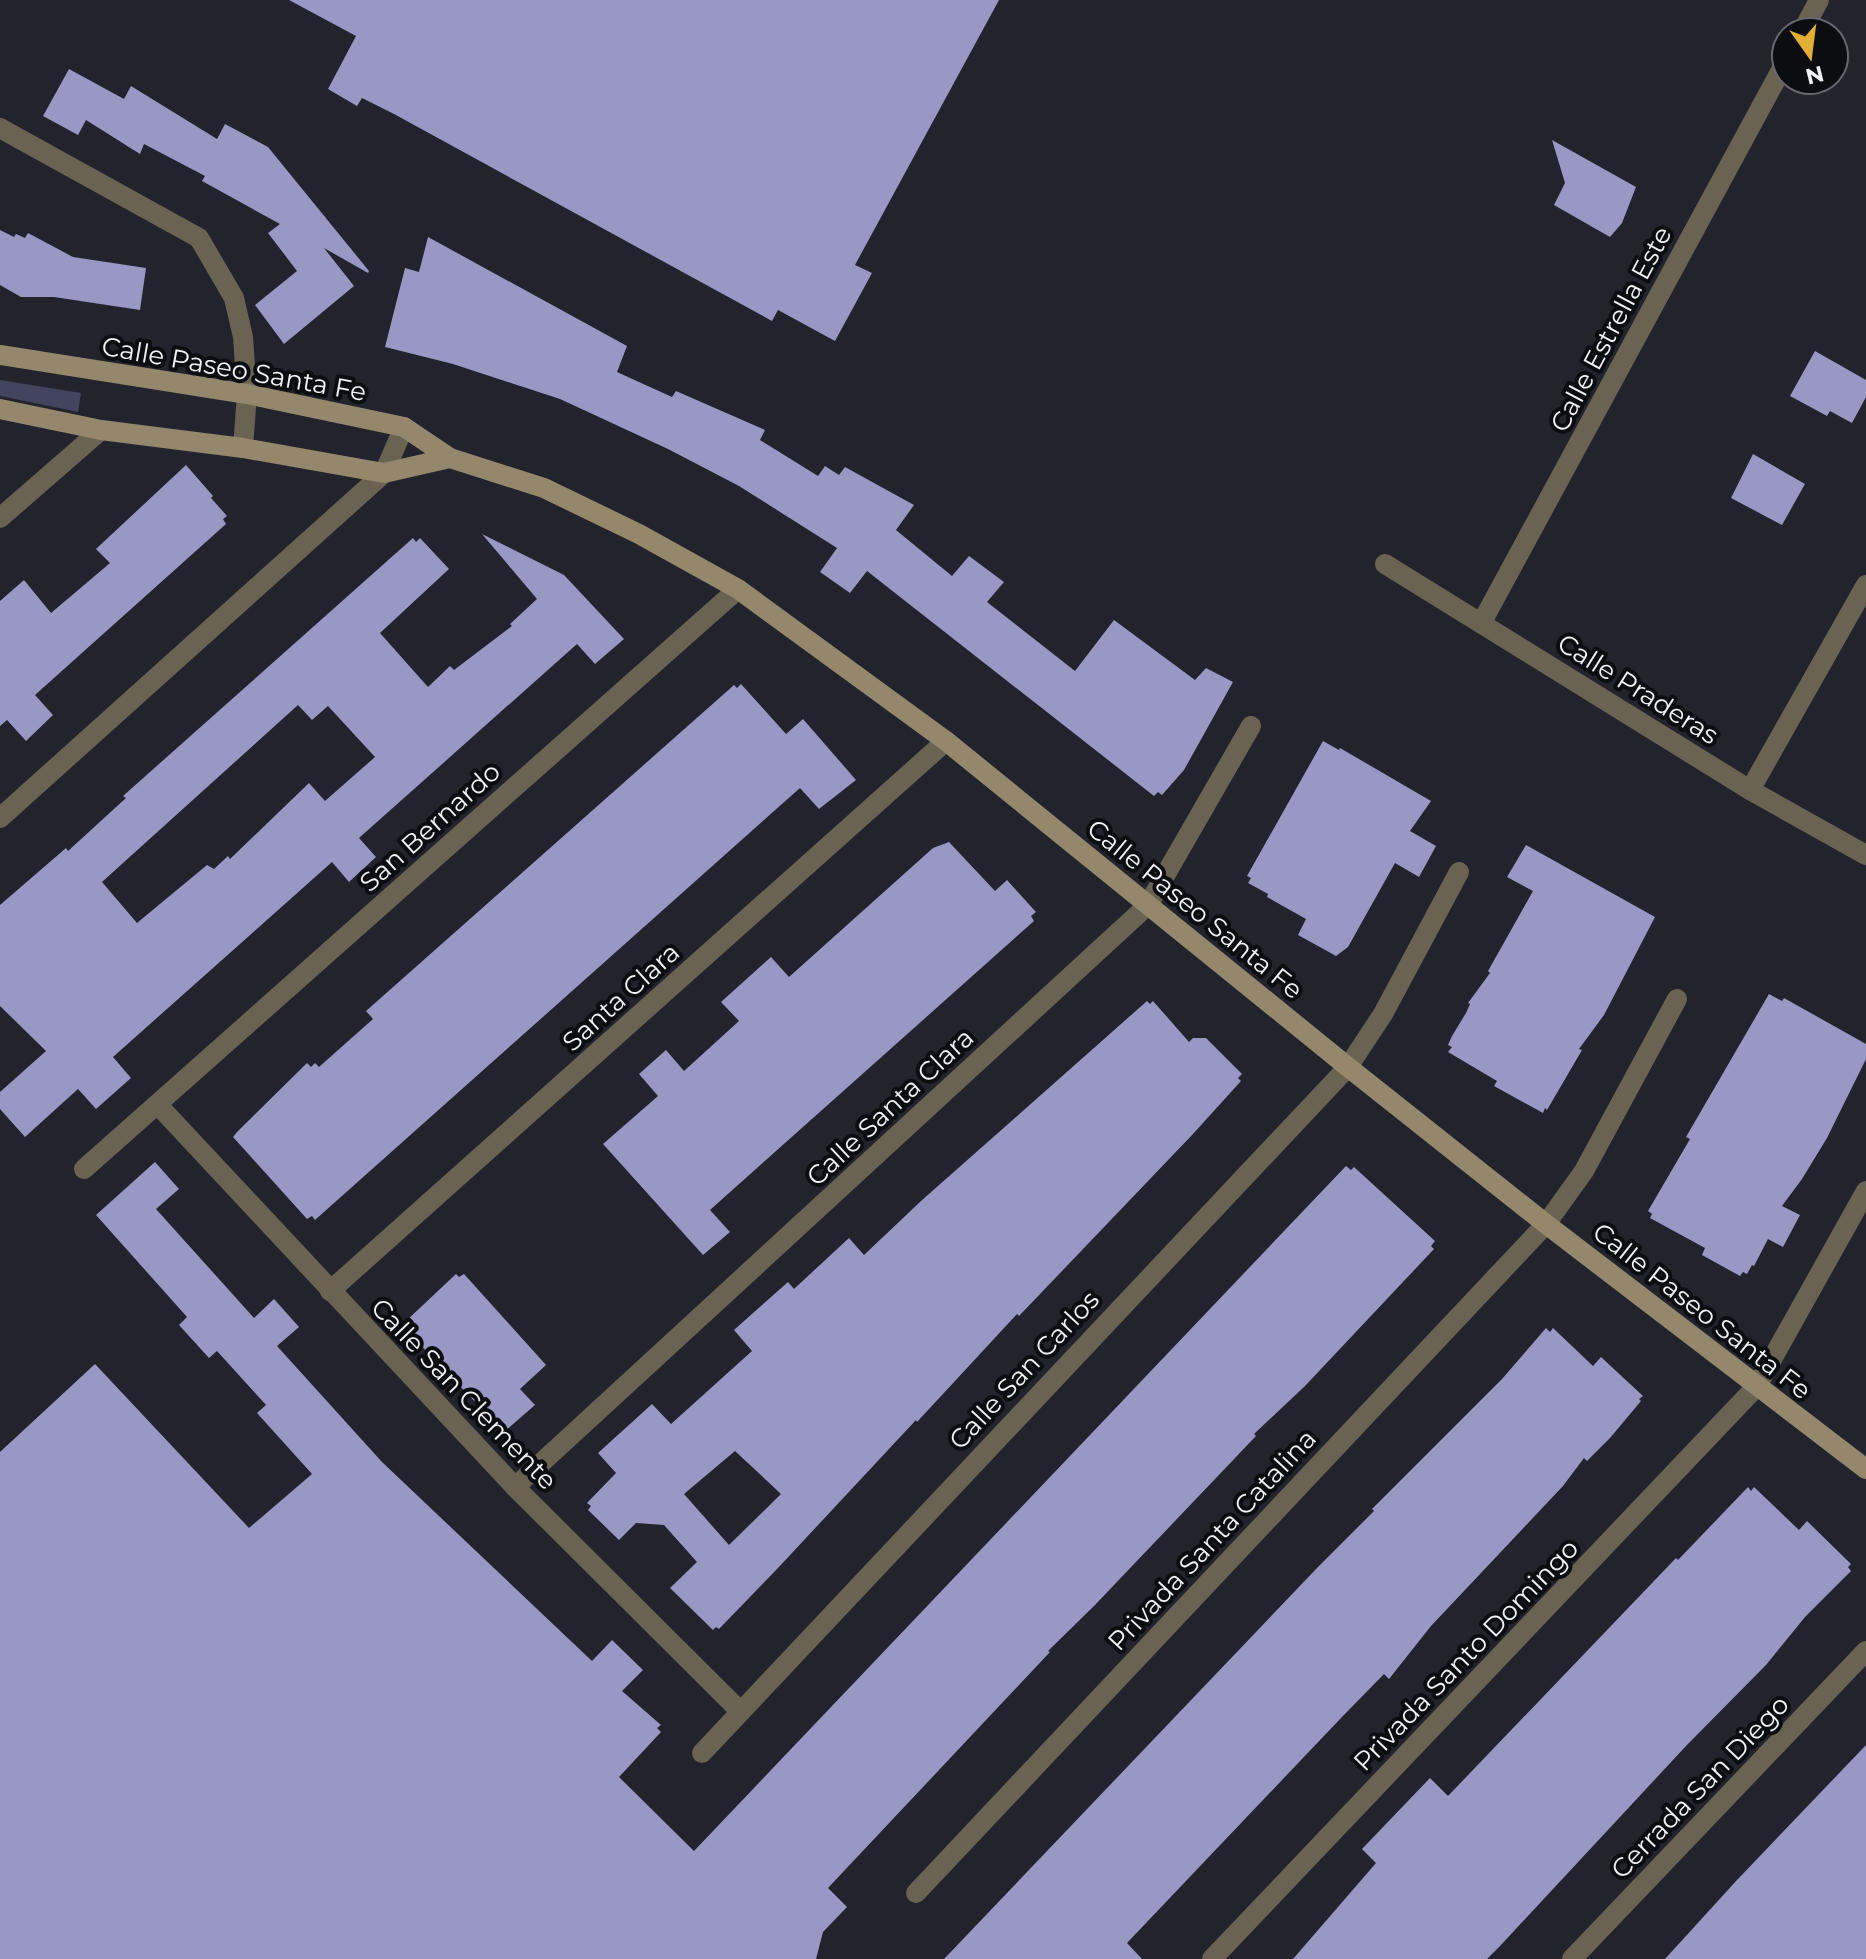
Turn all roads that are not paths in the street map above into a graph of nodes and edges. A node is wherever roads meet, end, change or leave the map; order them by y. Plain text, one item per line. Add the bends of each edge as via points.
1 (1770, 91) edge
2 (0, 128) edge
3 (0, 355) edge
4 (247, 394) junction
5 (0, 409) edge
6 (404, 427) junction
7 (101, 430) junction
8 (243, 448) junction
9 (450, 458) junction
10 (384, 473) junction
11 (0, 518) edge
12 (1385, 564) dead end
13 (1866, 585) edge
14 (738, 589) junction
15 (1482, 622) junction
16 (1251, 726) dead end
17 (946, 741) junction
18 (1750, 790) junction
19 (0, 818) edge
20 (1866, 855) edge
21 (1459, 872) dead end
22 (1148, 905) junction
23 (1677, 999) dead end
24 (1348, 1067) junction
25 (158, 1105) junction
26 (84, 1169) dead end
27 (1866, 1191) edge
28 (1546, 1224) junction
29 (330, 1291) junction
30 (1757, 1386) junction
31 (1866, 1469) edge
32 (515, 1487) junction
33 (1866, 1651) edge
34 (740, 1711) junction
35 (702, 1753) dead end
36 (916, 1893) dead end
37 (1212, 1959) edge
38 (1572, 1959) edge

1 - 15 street, Calle Estrella Este
2 - 4 street via 199,238 234,298
3 - 4 street, Calle Paseo Santa Fe
4 - 6 street, Calle Paseo Santa Fe
4 - 8 street
5 - 7 street
6 - 9 street, Calle Paseo Santa Fe
6 - 10 street
7 - 8 street
7 - 11 street
8 - 10 street
9 - 10 street
9 - 14 street, Calle Paseo Santa Fe via 544,488
10 - 19 street
12 - 15 street, Calle Praderas
13 - 18 street
14 - 17 street, Calle Paseo Santa Fe
14 - 25 street, San Bernardo
15 - 18 street, Calle Praderas
16 - 22 street, Calle Santa Clara
17 - 22 street, Calle Paseo Santa Fe
17 - 29 street, Santa Clara
18 - 20 street, Calle Praderas
21 - 24 street, Calle San Carlos via 1383,1014
22 - 24 street, Calle Paseo Santa Fe
22 - 32 street, Calle Santa Clara
23 - 28 street, Privada Santa Catalina via 1584,1171
24 - 28 street, Calle Paseo Santa Fe
24 - 34 street, Calle San Carlos
25 - 26 street, San Bernardo
25 - 29 street, Calle San Clemente
27 - 30 street, Privada Santo Domingo
28 - 30 street, Calle Paseo Santa Fe
28 - 36 street, Privada Santa Catalina
29 - 32 street, Calle San Clemente
30 - 31 street, Calle Paseo Santa Fe
30 - 37 street, Privada Santo Domingo
32 - 34 street, Calle San Clemente
33 - 38 street, Cerrada San Diego
34 - 35 street, Calle San Carlos

